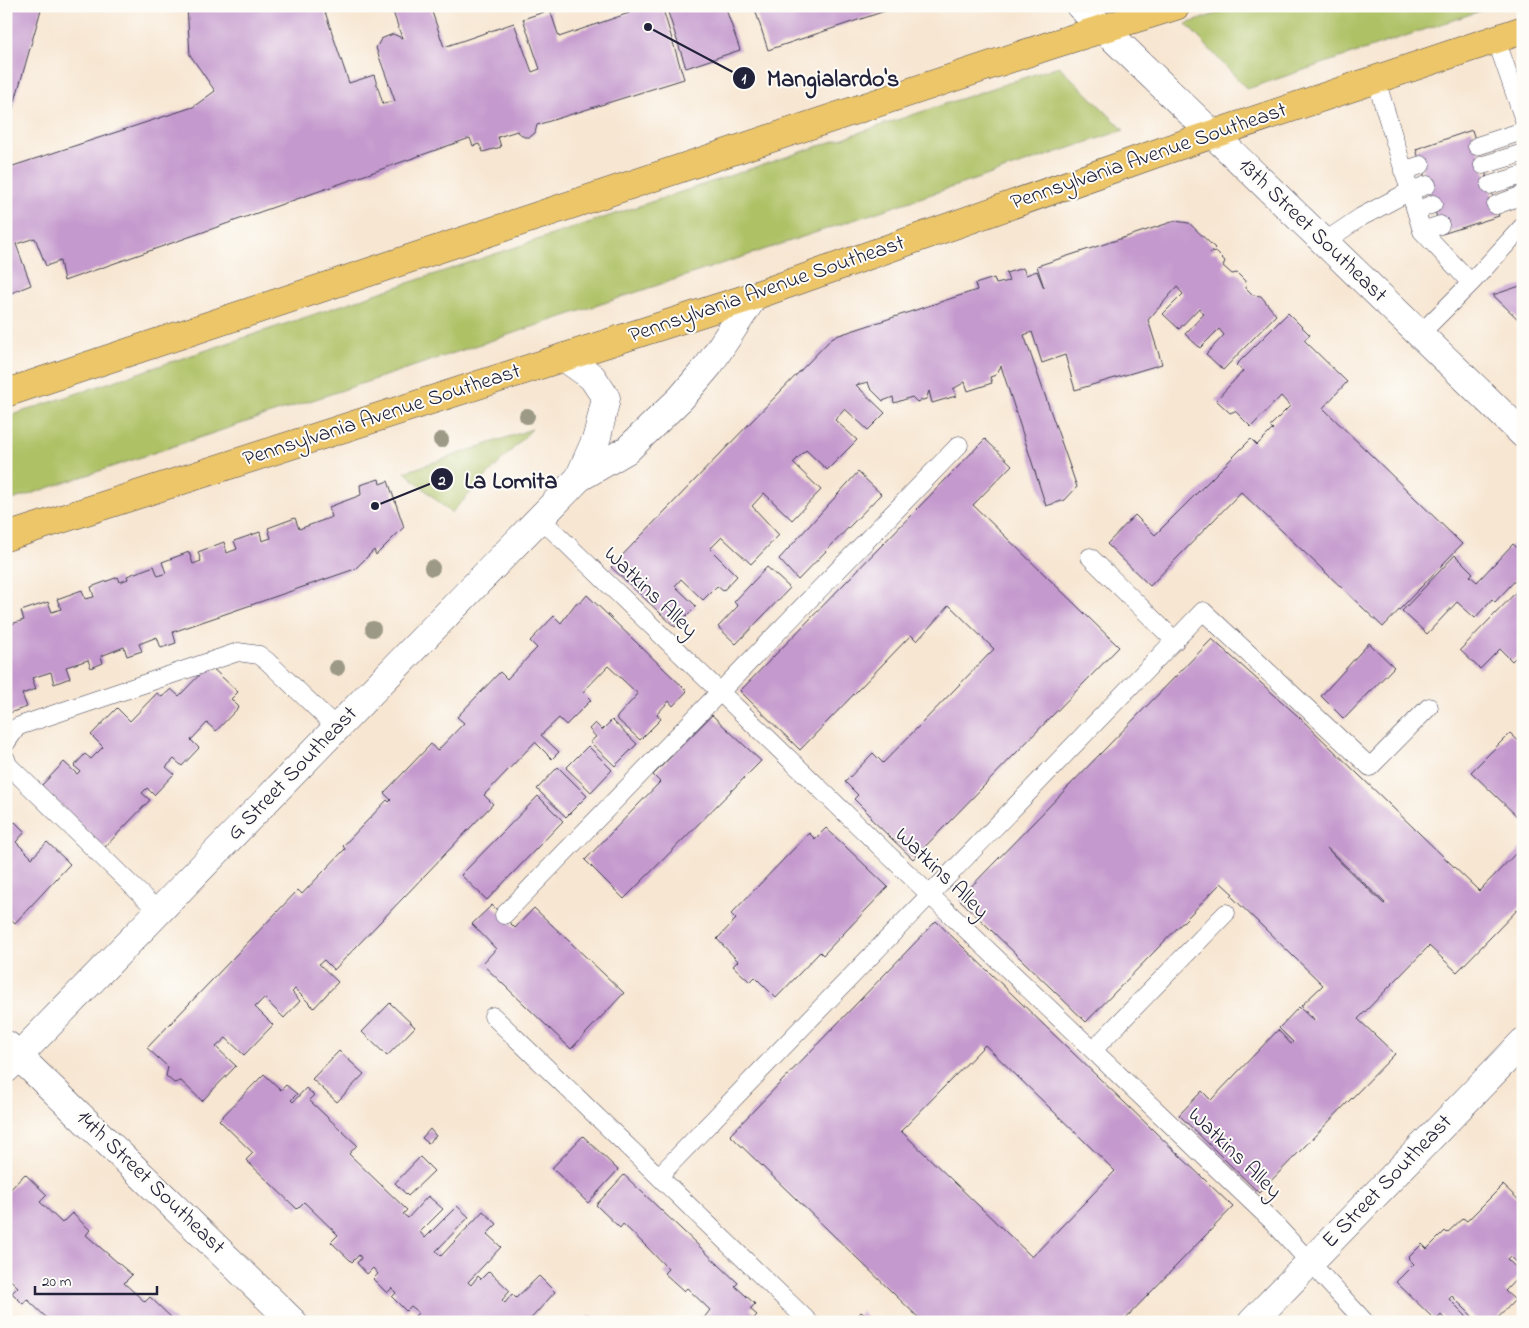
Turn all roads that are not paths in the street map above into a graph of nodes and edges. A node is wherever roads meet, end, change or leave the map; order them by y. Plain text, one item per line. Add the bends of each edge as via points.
1 (1080, 6) edge
2 (1176, 6) edge
3 (1101, 17) edge
4 (1523, 30) edge
5 (1496, 39) junction
6 (1376, 80) junction
7 (1523, 117) edge
8 (1523, 131) edge
9 (1213, 134) junction
10 (1477, 146) dead end
11 (1523, 153) edge
12 (1421, 165) dead end
13 (1483, 165) dead end
14 (1403, 171) junction
15 (1523, 175) edge
16 (1427, 185) dead end
17 (1490, 185) dead end
18 (1410, 191) junction
19 (1523, 196) edge
20 (1433, 204) dead end
21 (1496, 205) dead end
22 (1416, 211) junction
23 (1440, 225) dead end
24 (1523, 226) edge
25 (1422, 231) junction
26 (1324, 242) junction
27 (1471, 283) junction
28 (754, 296) junction
29 (1420, 334) junction
30 (564, 358) junction
31 (6, 392) edge
32 (1523, 434) edge
33 (959, 445) dead end
34 (580, 478) junction
35 (540, 518) junction
36 (6, 536) edge
37 (1090, 557) dead end
38 (1175, 641) junction
39 (721, 693) junction
40 (1429, 707) dead end
41 (336, 728) junction
42 (6, 743) edge
43 (6, 760) edge
44 (930, 895) junction
45 (159, 912) junction
46 (1226, 913) dead end
47 (504, 915) dead end
48 (493, 1016) dead end
49 (1523, 1042) edge
50 (1093, 1050) junction
51 (11, 1057) edge
52 (659, 1176) junction
53 (1310, 1262) junction
54 (293, 1322) edge
55 (809, 1322) edge
56 (1252, 1322) edge
57 (1364, 1322) edge

1 - 3 street, 13th Street Southeast
2 - 3 main road
3 - 9 street, 13th Street Southeast
3 - 31 main road
4 - 5 main road, Pennsylvania Avenue Southeast
5 - 6 main road, Pennsylvania Avenue Southeast
5 - 7 lane
6 - 9 main road, Pennsylvania Avenue Southeast
6 - 14 lane
8 - 10 lane
9 - 26 street, 13th Street Southeast
9 - 28 main road, Pennsylvania Avenue Southeast
11 - 13 lane
12 - 14 lane
14 - 18 lane
15 - 17 lane
16 - 18 lane
18 - 22 lane
18 - 26 lane via 1361,217
19 - 21 lane
20 - 22 lane
22 - 25 lane
23 - 25 lane
24 - 27 lane
25 - 27 lane
26 - 29 street, 13th Street Southeast
27 - 29 lane
28 - 30 main road, Pennsylvania Avenue Southeast
28 - 34 street, G Street Southeast via 709,366 681,398 627,450
29 - 32 street, 13th Street Southeast
30 - 34 street, G Street Southeast via 592,377 606,398 597,437
30 - 36 main road, Pennsylvania Avenue Southeast
33 - 39 lane
34 - 35 street, G Street Southeast
35 - 39 lane, Watkins Alley
35 - 41 street, G Street Southeast
37 - 38 lane
38 - 40 lane via 1204,611 1370,767
38 - 44 lane
39 - 44 lane, Watkins Alley
39 - 47 lane
41 - 42 lane via 267,661 259,655 238,652 22,725
41 - 45 street, G Street Southeast
43 - 45 lane
44 - 50 lane, Watkins Alley
44 - 52 lane
45 - 51 street, G Street Southeast
46 - 50 lane
48 - 52 lane
49 - 53 street, E Street Southeast
50 - 53 lane, Watkins Alley via 1271,1220
51 - 54 street, 14th Street Southeast
52 - 55 lane
53 - 56 street, E Street Southeast
53 - 57 lane, Watkins Alley

